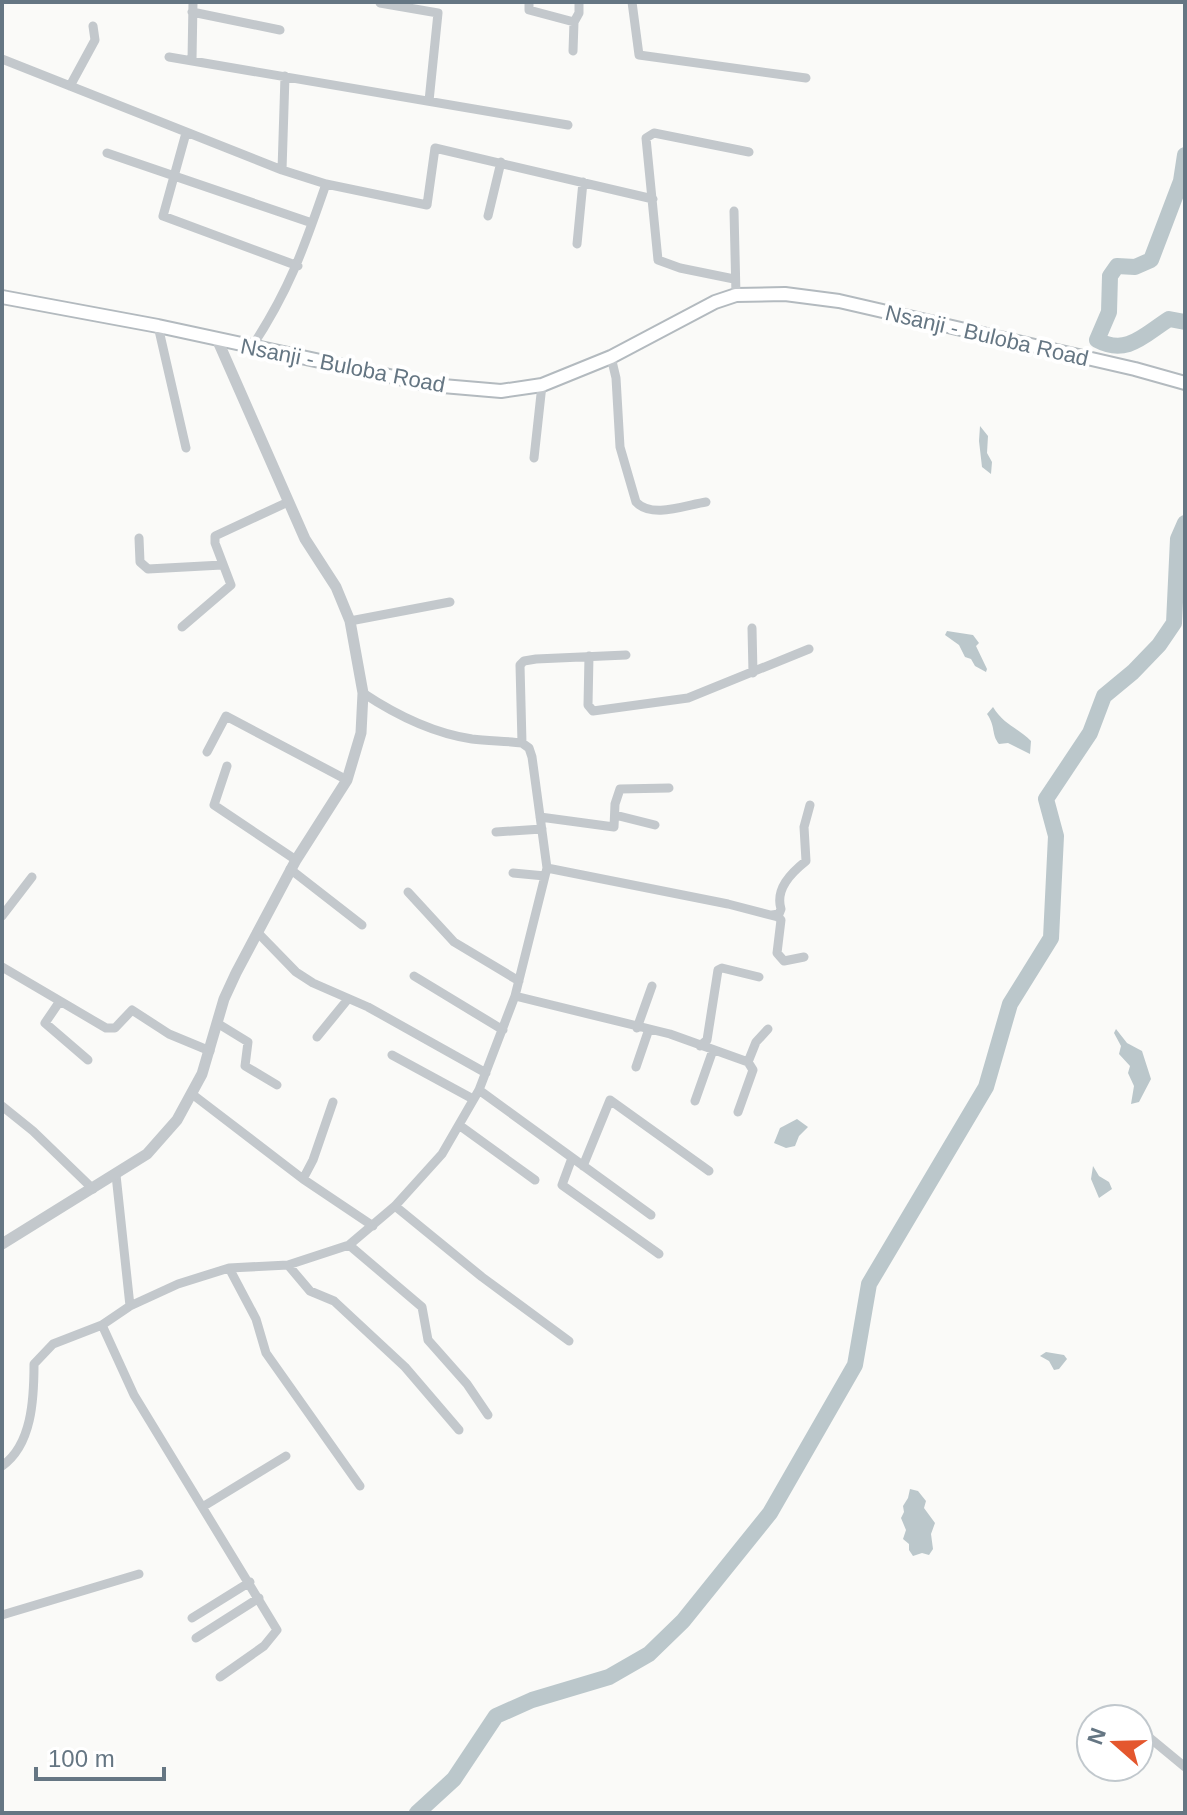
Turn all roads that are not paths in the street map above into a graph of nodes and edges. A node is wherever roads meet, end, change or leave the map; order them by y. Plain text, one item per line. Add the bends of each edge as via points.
1 (529, 2) edge
2 (632, 2) edge
3 (380, 3) edge
4 (579, 3) edge
5 (192, 7) edge
6 (574, 22) junction
7 (93, 26) dead end
8 (280, 30) dead end
9 (573, 51) dead end
10 (169, 57) dead end
11 (2, 59) edge
12 (192, 60) junction
13 (285, 76) junction
14 (806, 78) dead end
15 (70, 86) junction
16 (429, 101) junction
17 (568, 125) dead end
18 (186, 133) junction
19 (749, 152) dead end
20 (107, 153) dead end
21 (501, 162) junction
22 (282, 170) junction
23 (174, 176) junction
24 (583, 182) junction
25 (326, 184) junction
26 (653, 199) junction
27 (734, 211) dead end
28 (488, 216) dead end
29 (312, 223) junction
30 (577, 244) dead end
31 (298, 266) junction
32 (734, 279) junction
33 (736, 295) junction
34 (2, 297) edge
35 (158, 326) junction
36 (217, 339) junction
37 (251, 348) junction
38 (611, 357) junction
39 (1185, 383) edge
40 (542, 385) junction
41 (186, 448) dead end
42 (534, 458) dead end
43 (288, 502) junction
44 (706, 502) dead end
45 (139, 538) dead end
46 (222, 565) junction
47 (450, 602) dead end
48 (350, 621) junction
49 (182, 627) dead end
50 (752, 628) dead end
51 (809, 649) dead end
52 (626, 655) dead end
53 (589, 656) junction
54 (753, 673) junction
55 (363, 693) junction
56 (522, 743) junction
57 (207, 752) dead end
58 (227, 766) dead end
59 (347, 780) junction
60 (669, 788) dead end
61 (810, 805) dead end
62 (615, 815) junction
63 (540, 817) junction
64 (655, 825) dead end
65 (542, 829) junction
66 (496, 832) dead end
67 (293, 864) junction
68 (546, 872) junction
69 (513, 873) dead end
70 (32, 877) dead end
71 (408, 892) dead end
72 (772, 915) junction
73 (2, 916) edge
74 (362, 925) dead end
75 (257, 932) junction
76 (804, 957) dead end
77 (2, 967) edge
78 (414, 976) dead end
79 (759, 977) dead end
80 (519, 981) junction
81 (652, 986) dead end
82 (515, 996) junction
83 (348, 999) junction
84 (60, 1001) junction
85 (217, 1023) junction
86 (637, 1028) junction
87 (649, 1029) junction
88 (768, 1029) dead end
89 (503, 1030) junction
90 (317, 1037) dead end
91 (700, 1046) junction
92 (713, 1050) junction
93 (210, 1051) junction
94 (392, 1055) dead end
95 (88, 1060) dead end
96 (748, 1062) junction
97 (636, 1067) dead end
98 (486, 1073) junction
99 (277, 1085) dead end
100 (192, 1094) junction
101 (476, 1095) junction
102 (695, 1101) dead end
103 (333, 1102) dead end
104 (3, 1109) edge
105 (738, 1112) dead end
106 (459, 1125) junction
107 (572, 1158) junction
108 (583, 1166) junction
109 (709, 1171) dead end
110 (116, 1175) junction
111 (303, 1179) junction
112 (535, 1180) dead end
113 (93, 1189) junction
114 (395, 1206) junction
115 (651, 1215) dead end
116 (373, 1226) junction
117 (2, 1244) edge
118 (349, 1245) junction
119 (659, 1254) dead end
120 (288, 1265) junction
121 (229, 1268) junction
122 (130, 1306) junction
123 (102, 1325) junction
124 (569, 1341) dead end
125 (488, 1415) dead end
126 (459, 1430) dead end
127 (286, 1456) dead end
128 (2, 1466) edge
129 (360, 1486) dead end
130 (204, 1506) junction
131 (139, 1574) dead end
132 (250, 1582) junction
133 (259, 1598) junction
134 (2, 1615) edge
135 (192, 1618) dead end
136 (196, 1638) dead end
137 (220, 1677) dead end
138 (1155, 1742) edge
139 (1185, 1767) edge

1 - 6 street via 529,10
2 - 14 street via 639,55
3 - 16 street via 438,13
4 - 6 street
5 - 8 street
5 - 12 street
6 - 9 street
7 - 15 street via 95,40
10 - 12 street
11 - 15 street
12 - 13 street
13 - 16 street
13 - 22 street
15 - 18 street
16 - 17 street
18 - 22 street
18 - 23 street
19 - 26 street via 652,133 646,138
20 - 23 street
21 - 24 street
21 - 25 street via 435,148 427,205
21 - 28 street
22 - 25 street
23 - 29 street
23 - 31 street via 163,216
24 - 26 street
24 - 30 street
25 - 29 street
26 - 32 street via 660,261
27 - 32 street
29 - 31 street
31 - 37 street
32 - 33 street
33 - 38 main road, Nsanji - Buloba Road
33 - 39 main road, Nsanji - Buloba Road via 839,301
34 - 35 main road, Nsanji - Buloba Road
35 - 36 main road, Nsanji - Buloba Road
35 - 41 street
36 - 37 main road, Nsanji - Buloba Road
36 - 43 street
37 - 40 main road, Nsanji - Buloba Road via 431,385 501,391
38 - 40 main road, Nsanji - Buloba Road
38 - 44 street via 620,447 636,502 652,511
40 - 42 street
43 - 46 street via 218,533 215,543
43 - 48 street
45 - 46 street via 140,562 148,569
46 - 49 street via 231,585
47 - 48 street
48 - 55 street
50 - 54 street
51 - 54 street
52 - 53 street
53 - 54 street via 587,693 593,711 688,698
53 - 56 street via 520,665
55 - 56 street via 445,734
55 - 59 street via 361,733
56 - 63 street via 532,757
57 - 59 street via 226,716
58 - 67 street via 214,805
59 - 67 street
60 - 62 street via 620,789
61 - 72 street via 804,827 806,861 782,887 781,909
62 - 63 street via 614,827
62 - 64 street
63 - 65 street
65 - 66 street
65 - 68 street
67 - 74 street
67 - 75 street
68 - 69 street
68 - 72 street
68 - 80 street
70 - 73 street
71 - 80 street via 454,942
72 - 76 street via 781,920 777,953 784,961
75 - 83 street via 296,972
75 - 85 street
77 - 84 street
78 - 89 street
79 - 91 street via 718,970 707,1040
80 - 82 street
81 - 86 street
82 - 86 street
82 - 89 street
83 - 90 street
83 - 98 street
84 - 93 street via 106,1028 115,1028 132,1010 169,1034
84 - 95 street via 45,1023
85 - 93 street
85 - 99 street via 248,1042 245,1066
86 - 87 street
87 - 91 street
87 - 97 street
88 - 96 street
89 - 98 street
91 - 92 street
92 - 96 street
92 - 102 street
93 - 100 street
94 - 101 street
96 - 105 street via 753,1070
98 - 101 street
100 - 110 street via 159,1142
100 - 111 street
101 - 106 street
101 - 107 street
103 - 111 street
104 - 113 street
106 - 112 street
106 - 114 street via 442,1154
107 - 108 street
107 - 119 street via 562,1185
108 - 109 street via 610,1100
108 - 115 street
110 - 113 street
110 - 122 street
111 - 116 street
113 - 117 street
114 - 116 street
114 - 124 street
116 - 118 street
118 - 120 street
118 - 125 street via 422,1307 428,1340
120 - 121 street
120 - 126 street via 310,1291 334,1301 405,1367
121 - 122 street
121 - 129 street via 256,1319 266,1353
122 - 123 street
123 - 128 street via 53,1344 34,1364 34,1397 23,1438 15,1457
123 - 130 street via 134,1395
127 - 130 street
130 - 132 street
131 - 134 street
132 - 133 street
132 - 135 street
133 - 136 street
133 - 137 street via 277,1630 264,1646
138 - 139 street

